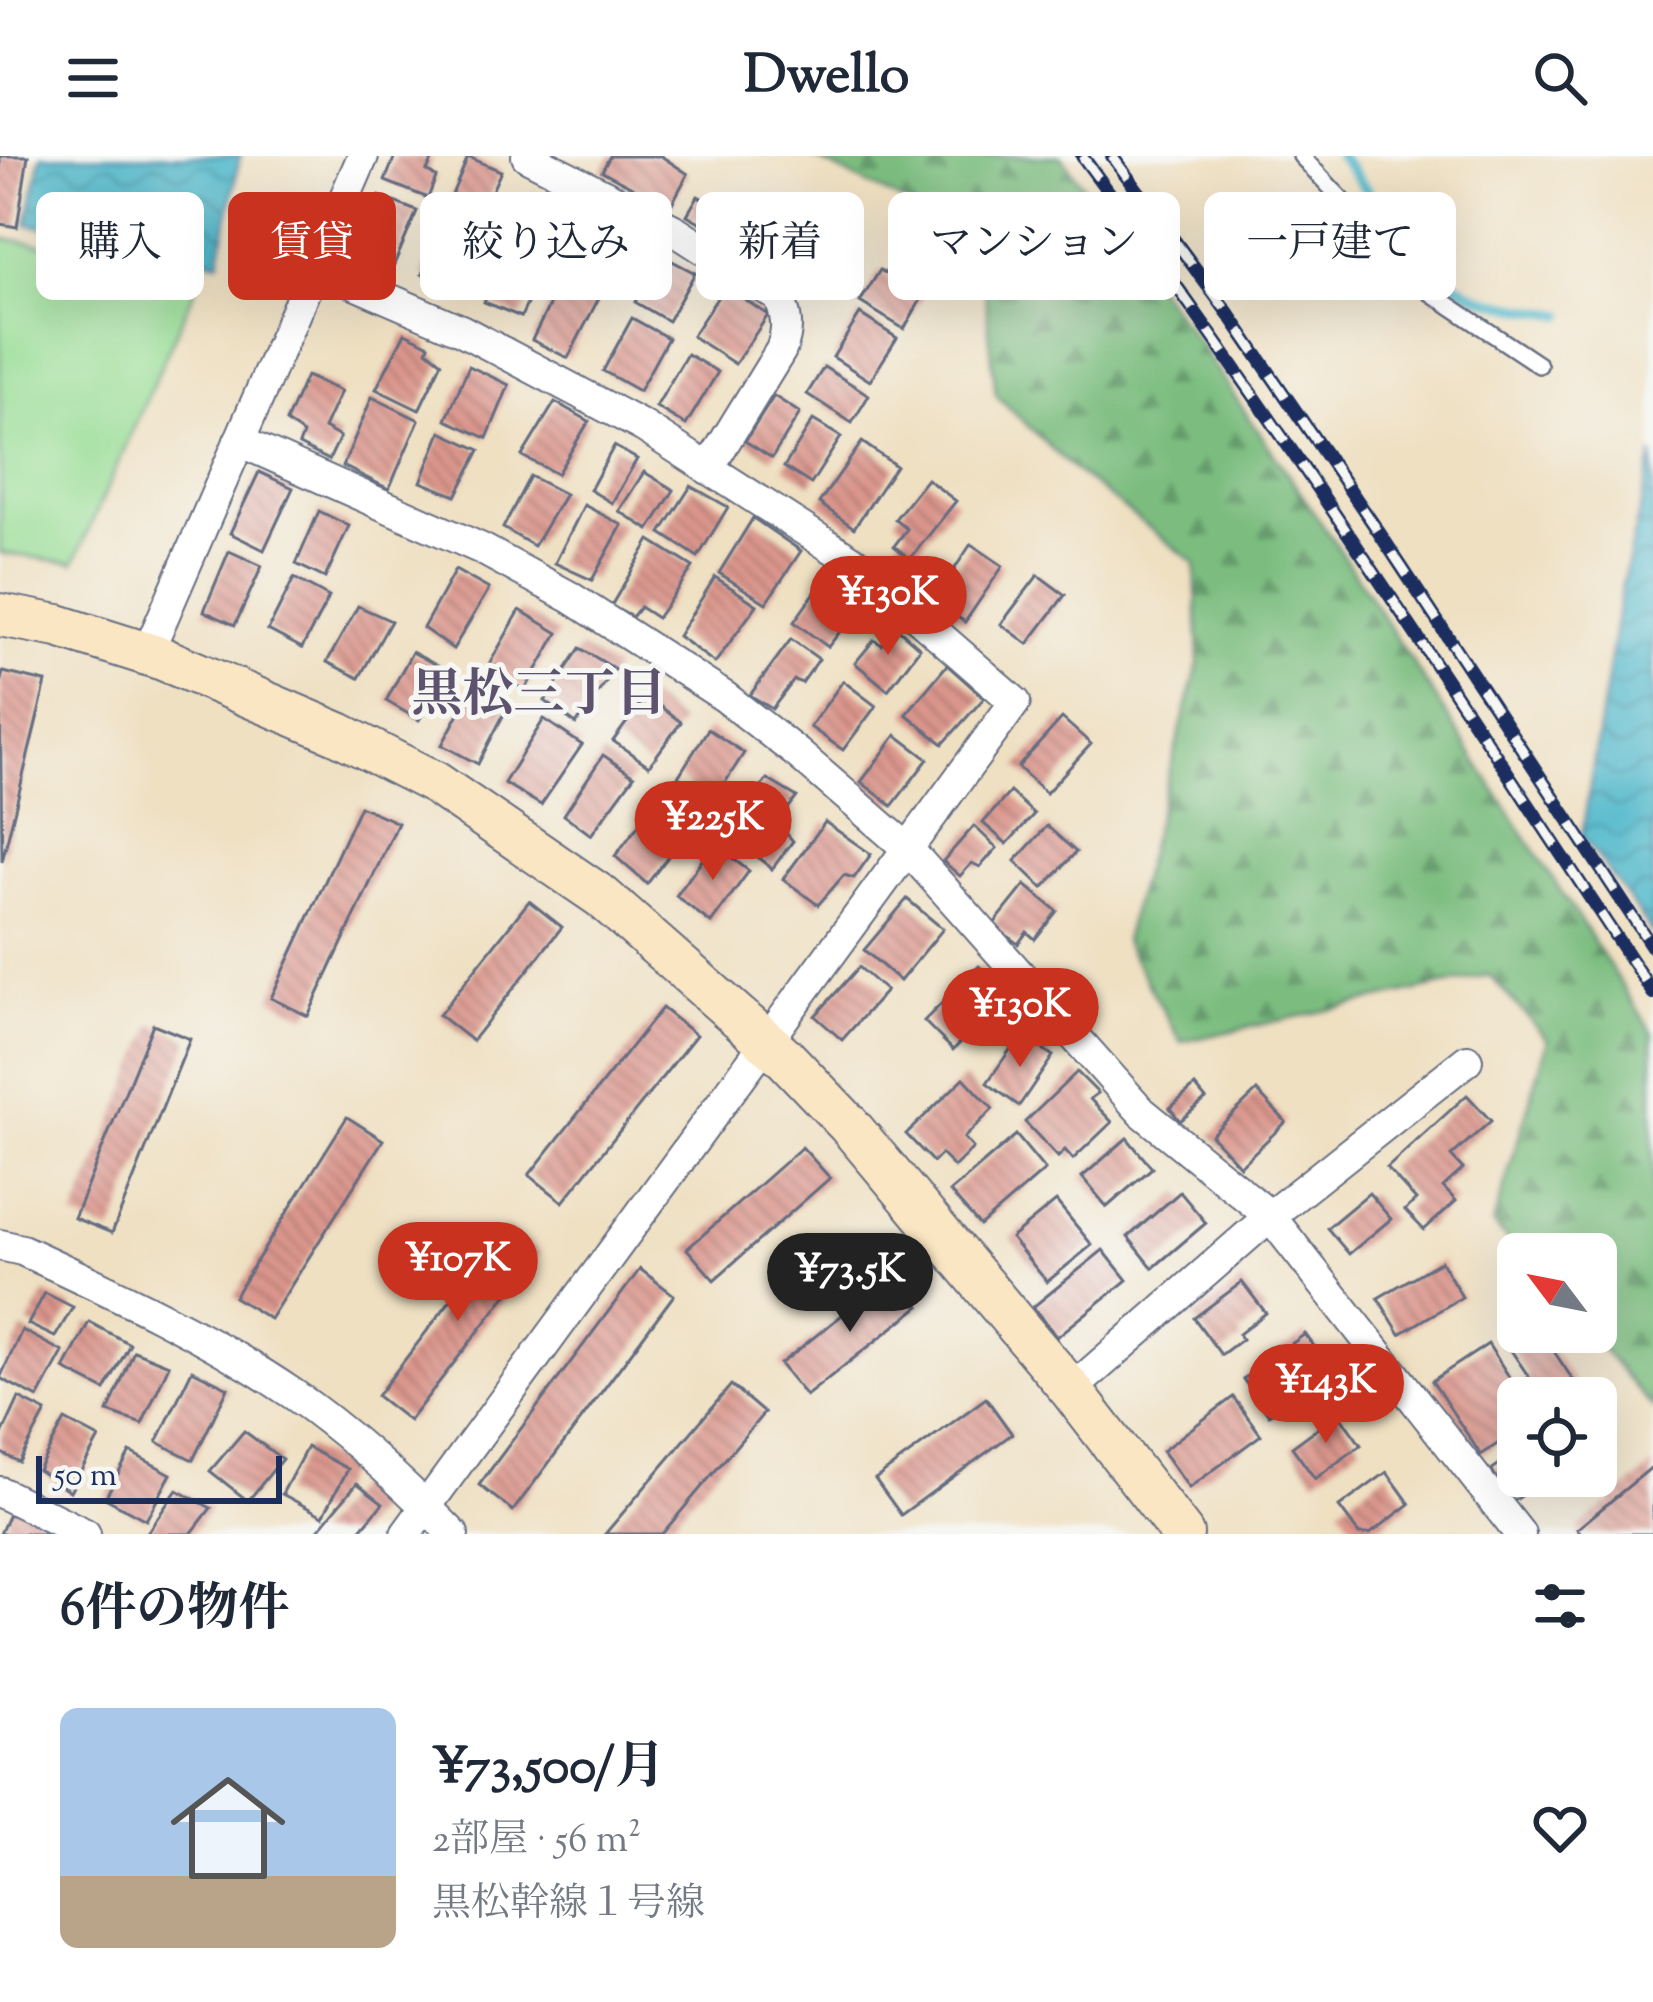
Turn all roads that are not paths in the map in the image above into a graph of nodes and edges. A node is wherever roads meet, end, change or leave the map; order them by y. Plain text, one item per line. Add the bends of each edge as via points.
1 (363, 156) edge
2 (527, 156) edge
3 (1301, 156) edge
4 (347, 192) edge
5 (301, 300) edge
6 (391, 300) edge
7 (1539, 365) dead end
8 (239, 442) junction
9 (708, 469) junction
10 (0, 615) edge
11 (147, 654) junction
12 (908, 848) junction
13 (766, 1040) junction
14 (1467, 1060) dead end
15 (1270, 1216) junction
16 (0, 1244) edge
17 (1071, 1390) junction
18 (0, 1492) edge
19 (426, 1506) junction
20 (85, 1534) edge
21 (406, 1534) edge
22 (453, 1534) edge
23 (1182, 1534) edge
24 (1520, 1534) edge

1 - 4 street
2 - 9 street via 676,231 779,297 787,316 781,350
3 - 7 lane via 1428,291
5 - 8 street
6 - 9 street via 644,427
8 - 11 street
8 - 12 street via 482,549 570,597 724,697
9 - 12 street via 856,563 1015,702
10 - 11 street
11 - 13 street via 254,695 435,783 602,897
12 - 13 street
12 - 15 street via 1142,1112
13 - 17 street via 903,1186
13 - 19 street
14 - 15 street
15 - 17 street
15 - 24 street
16 - 19 street via 153,1310 293,1394
17 - 23 street
18 - 20 street
19 - 21 street
19 - 22 street

